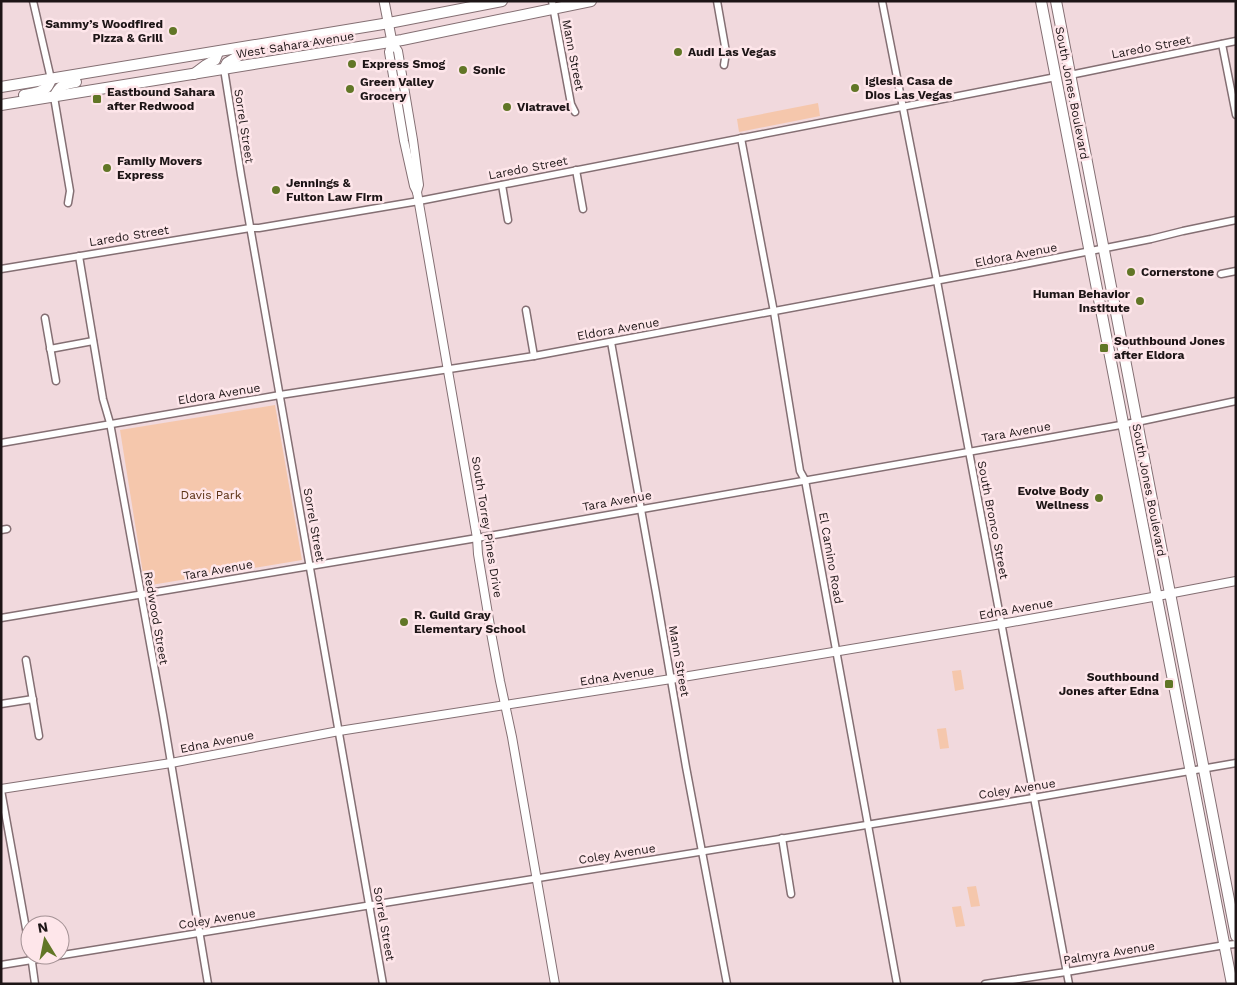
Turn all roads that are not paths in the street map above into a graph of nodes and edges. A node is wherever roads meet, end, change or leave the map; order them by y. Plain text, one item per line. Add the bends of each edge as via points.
1 (33, 1) edge
2 (384, 1) edge
3 (502, 1) edge
4 (591, 1) edge
5 (718, 1) edge
6 (882, 1) edge
7 (1041, 1) edge
8 (1056, 1) edge
9 (552, 5) edge
10 (388, 23) junction
11 (1236, 41) edge
12 (392, 42) junction
13 (1222, 44) junction
14 (246, 47) junction
15 (218, 52) junction
16 (724, 65) dead end
17 (110, 70) junction
18 (224, 70) junction
19 (193, 74) junction
20 (1070, 75) junction
21 (1056, 77) junction
22 (51, 79) junction
23 (1, 87) edge
24 (54, 97) junction
25 (1, 100) edge
26 (1, 105) edge
27 (902, 107) junction
28 (1076, 111) junction
29 (575, 112) dead end
30 (1236, 115) edge
31 (741, 138) junction
32 (413, 140) junction
33 (404, 142) junction
34 (576, 170) junction
35 (502, 185) junction
36 (417, 192) junction
37 (419, 201) junction
38 (68, 203) dead end
39 (583, 209) dead end
40 (508, 220) dead end
41 (1236, 220) edge
42 (250, 228) junction
43 (1103, 249) junction
44 (1090, 251) junction
45 (79, 256) junction
46 (1, 269) edge
47 (1236, 271) edge
48 (1221, 274) dead end
49 (937, 281) junction
50 (526, 310) dead end
51 (774, 312) junction
52 (45, 318) dead end
53 (93, 341) junction
54 (611, 342) junction
55 (50, 349) junction
56 (534, 356) junction
57 (448, 369) junction
58 (56, 381) dead end
59 (280, 395) junction
60 (1236, 401) edge
61 (1137, 422) junction
62 (110, 424) junction
63 (1124, 424) junction
64 (1, 443) edge
65 (969, 452) junction
66 (805, 480) junction
67 (640, 509) junction
68 (477, 538) junction
69 (310, 565) junction
70 (1236, 580) edge
71 (141, 594) junction
72 (1169, 594) junction
73 (1157, 596) junction
74 (1, 618) edge
75 (1001, 624) junction
76 (836, 651) junction
77 (26, 660) dead end
78 (671, 679) junction
79 (32, 699) junction
80 (1, 704) edge
81 (506, 706) junction
82 (339, 731) junction
83 (39, 736) dead end
84 (170, 763) junction
85 (1236, 763) edge
86 (1203, 769) junction
87 (1191, 771) junction
88 (1, 790) edge
89 (1033, 798) junction
90 (869, 824) junction
91 (782, 838) junction
92 (702, 852) junction
93 (536, 878) junction
94 (791, 894) dead end
95 (369, 905) junction
96 (24, 915) edge
97 (199, 933) junction
98 (1236, 936) edge
99 (1236, 944) edge
100 (1225, 945) junction
101 (70, 952) edge
102 (20, 961) edge
103 (1, 965) edge
104 (32, 965) edge
105 (1066, 972) junction
106 (35, 984) edge
107 (208, 984) edge
108 (383, 984) edge
109 (555, 984) edge
110 (727, 984) edge
111 (897, 984) edge
112 (985, 984) edge
113 (1069, 984) edge
114 (1232, 984) edge

1 - 22 street
2 - 10 main road, South Torrey Pines Drive
3 - 10 main road, West Sahara Avenue
4 - 9 main road, West Sahara Avenue
5 - 16 street via 726,52
6 - 27 street, South Bronco Street
7 - 21 main road, South Jones Boulevard
8 - 20 main road, South Jones Boulevard
9 - 12 main road, West Sahara Avenue
9 - 29 street, Mann Street
10 - 12 main road, South Torrey Pines Drive
10 - 14 main road, West Sahara Avenue
11 - 13 street, Laredo Street
12 - 18 main road, West Sahara Avenue
12 - 32 street, South Torrey Pines Drive via 398,51
12 - 33 street, South Torrey Pines Drive via 389,52
13 - 20 street, Laredo Street
13 - 30 street
14 - 15 main road, West Sahara Avenue
14 - 18 main road via 226,63
15 - 17 main road, West Sahara Avenue
15 - 19 main road via 215,60
17 - 22 main road, West Sahara Avenue
17 - 24 main road via 101,76 66,83
18 - 19 main road, West Sahara Avenue
18 - 42 street, Sorrel Street
19 - 24 main road, West Sahara Avenue
20 - 28 main road, South Jones Boulevard
21 - 27 street, Laredo Street
21 - 28 main road via 1063,82 1066,96
21 - 44 main road, South Jones Boulevard
22 - 23 main road, West Sahara Avenue
22 - 25 main road via 48,87 35,93
24 - 26 main road, West Sahara Avenue
24 - 38 street via 70,191
27 - 31 street, Laredo Street
27 - 49 street, South Bronco Street
28 - 43 main road, South Jones Boulevard
31 - 34 street, Laredo Street
31 - 51 street, El Camino Road
32 - 33 street
32 - 36 street, South Torrey Pines Drive via 419,185
33 - 36 street, South Torrey Pines Drive
34 - 35 street, Laredo Street
34 - 39 street
35 - 37 street, Laredo Street
35 - 40 street
36 - 37 street, South Torrey Pines Drive
37 - 42 street, Laredo Street
37 - 57 street, South Torrey Pines Drive
41 - 43 street, Eldora Avenue
42 - 45 street, Laredo Street
42 - 59 street, Sorrel Street
43 - 44 street, Eldora Avenue
43 - 61 main road, South Jones Boulevard
44 - 49 street, Eldora Avenue
44 - 63 main road, South Jones Boulevard
45 - 46 street, Laredo Street
45 - 53 street, Redwood Street
47 - 48 street
49 - 51 street, Eldora Avenue
49 - 65 street, South Bronco Street
50 - 56 street
51 - 54 street, Eldora Avenue
51 - 66 street, El Camino Road via 800,471
52 - 55 street
53 - 55 street
53 - 62 street, Redwood Street
54 - 56 street, Eldora Avenue
54 - 67 street, Mann Street
55 - 58 street
56 - 57 street, Eldora Avenue
57 - 59 street, Eldora Avenue
57 - 68 street, South Torrey Pines Drive
59 - 62 street, Eldora Avenue
59 - 69 street, Sorrel Street
60 - 61 street, Tara Avenue
61 - 63 street, Tara Avenue
61 - 72 main road, South Jones Boulevard
62 - 64 street, Eldora Avenue
62 - 71 street, Redwood Street
63 - 65 street, Tara Avenue
63 - 73 main road, South Jones Boulevard
65 - 66 street, Tara Avenue
65 - 75 street, South Bronco Street
66 - 67 street, Tara Avenue
66 - 76 street, El Camino Road
67 - 68 street, Tara Avenue
67 - 78 street, Mann Street
68 - 69 street, Tara Avenue
68 - 81 street, South Torrey Pines Drive
69 - 71 street, Tara Avenue
69 - 82 street, Sorrel Street
70 - 72 street, Edna Avenue
71 - 74 street, Tara Avenue
71 - 84 street, Redwood Street
72 - 73 street, Edna Avenue
72 - 86 main road, South Jones Boulevard
73 - 75 street, Edna Avenue
73 - 87 main road, South Jones Boulevard
75 - 76 street, Edna Avenue
75 - 89 street, South Bronco Street
76 - 78 street, Edna Avenue
76 - 90 street, El Camino Road
77 - 79 street
78 - 81 street, Edna Avenue
78 - 92 street, Mann Street
79 - 80 street
79 - 83 street
81 - 82 street, Edna Avenue
81 - 93 street, South Torrey Pines Drive
82 - 84 street, Edna Avenue
82 - 95 street, Sorrel Street
84 - 88 street, Edna Avenue
84 - 97 street, Redwood Street
85 - 86 street, Coley Avenue
86 - 87 street, Coley Avenue
86 - 98 main road, South Jones Boulevard
87 - 89 street, Coley Avenue
87 - 100 main road, South Jones Boulevard
88 - 96 street
89 - 90 street, Coley Avenue
89 - 105 street, South Bronco Street
90 - 91 street, Coley Avenue
90 - 111 street, El Camino Road
91 - 92 street, Coley Avenue
91 - 94 street
92 - 93 street, Coley Avenue
92 - 110 street, Mann Street
93 - 95 street, Coley Avenue
93 - 109 street, South Torrey Pines Drive
95 - 97 street, Coley Avenue
95 - 108 street, Sorrel Street
97 - 101 street, Coley Avenue
97 - 107 street, Redwood Street
99 - 100 street, Palmyra Avenue
100 - 105 street, Palmyra Avenue
100 - 114 main road, South Jones Boulevard
102 - 103 street, Coley Avenue
104 - 106 street
105 - 112 street, Palmyra Avenue
105 - 113 street, South Bronco Street

